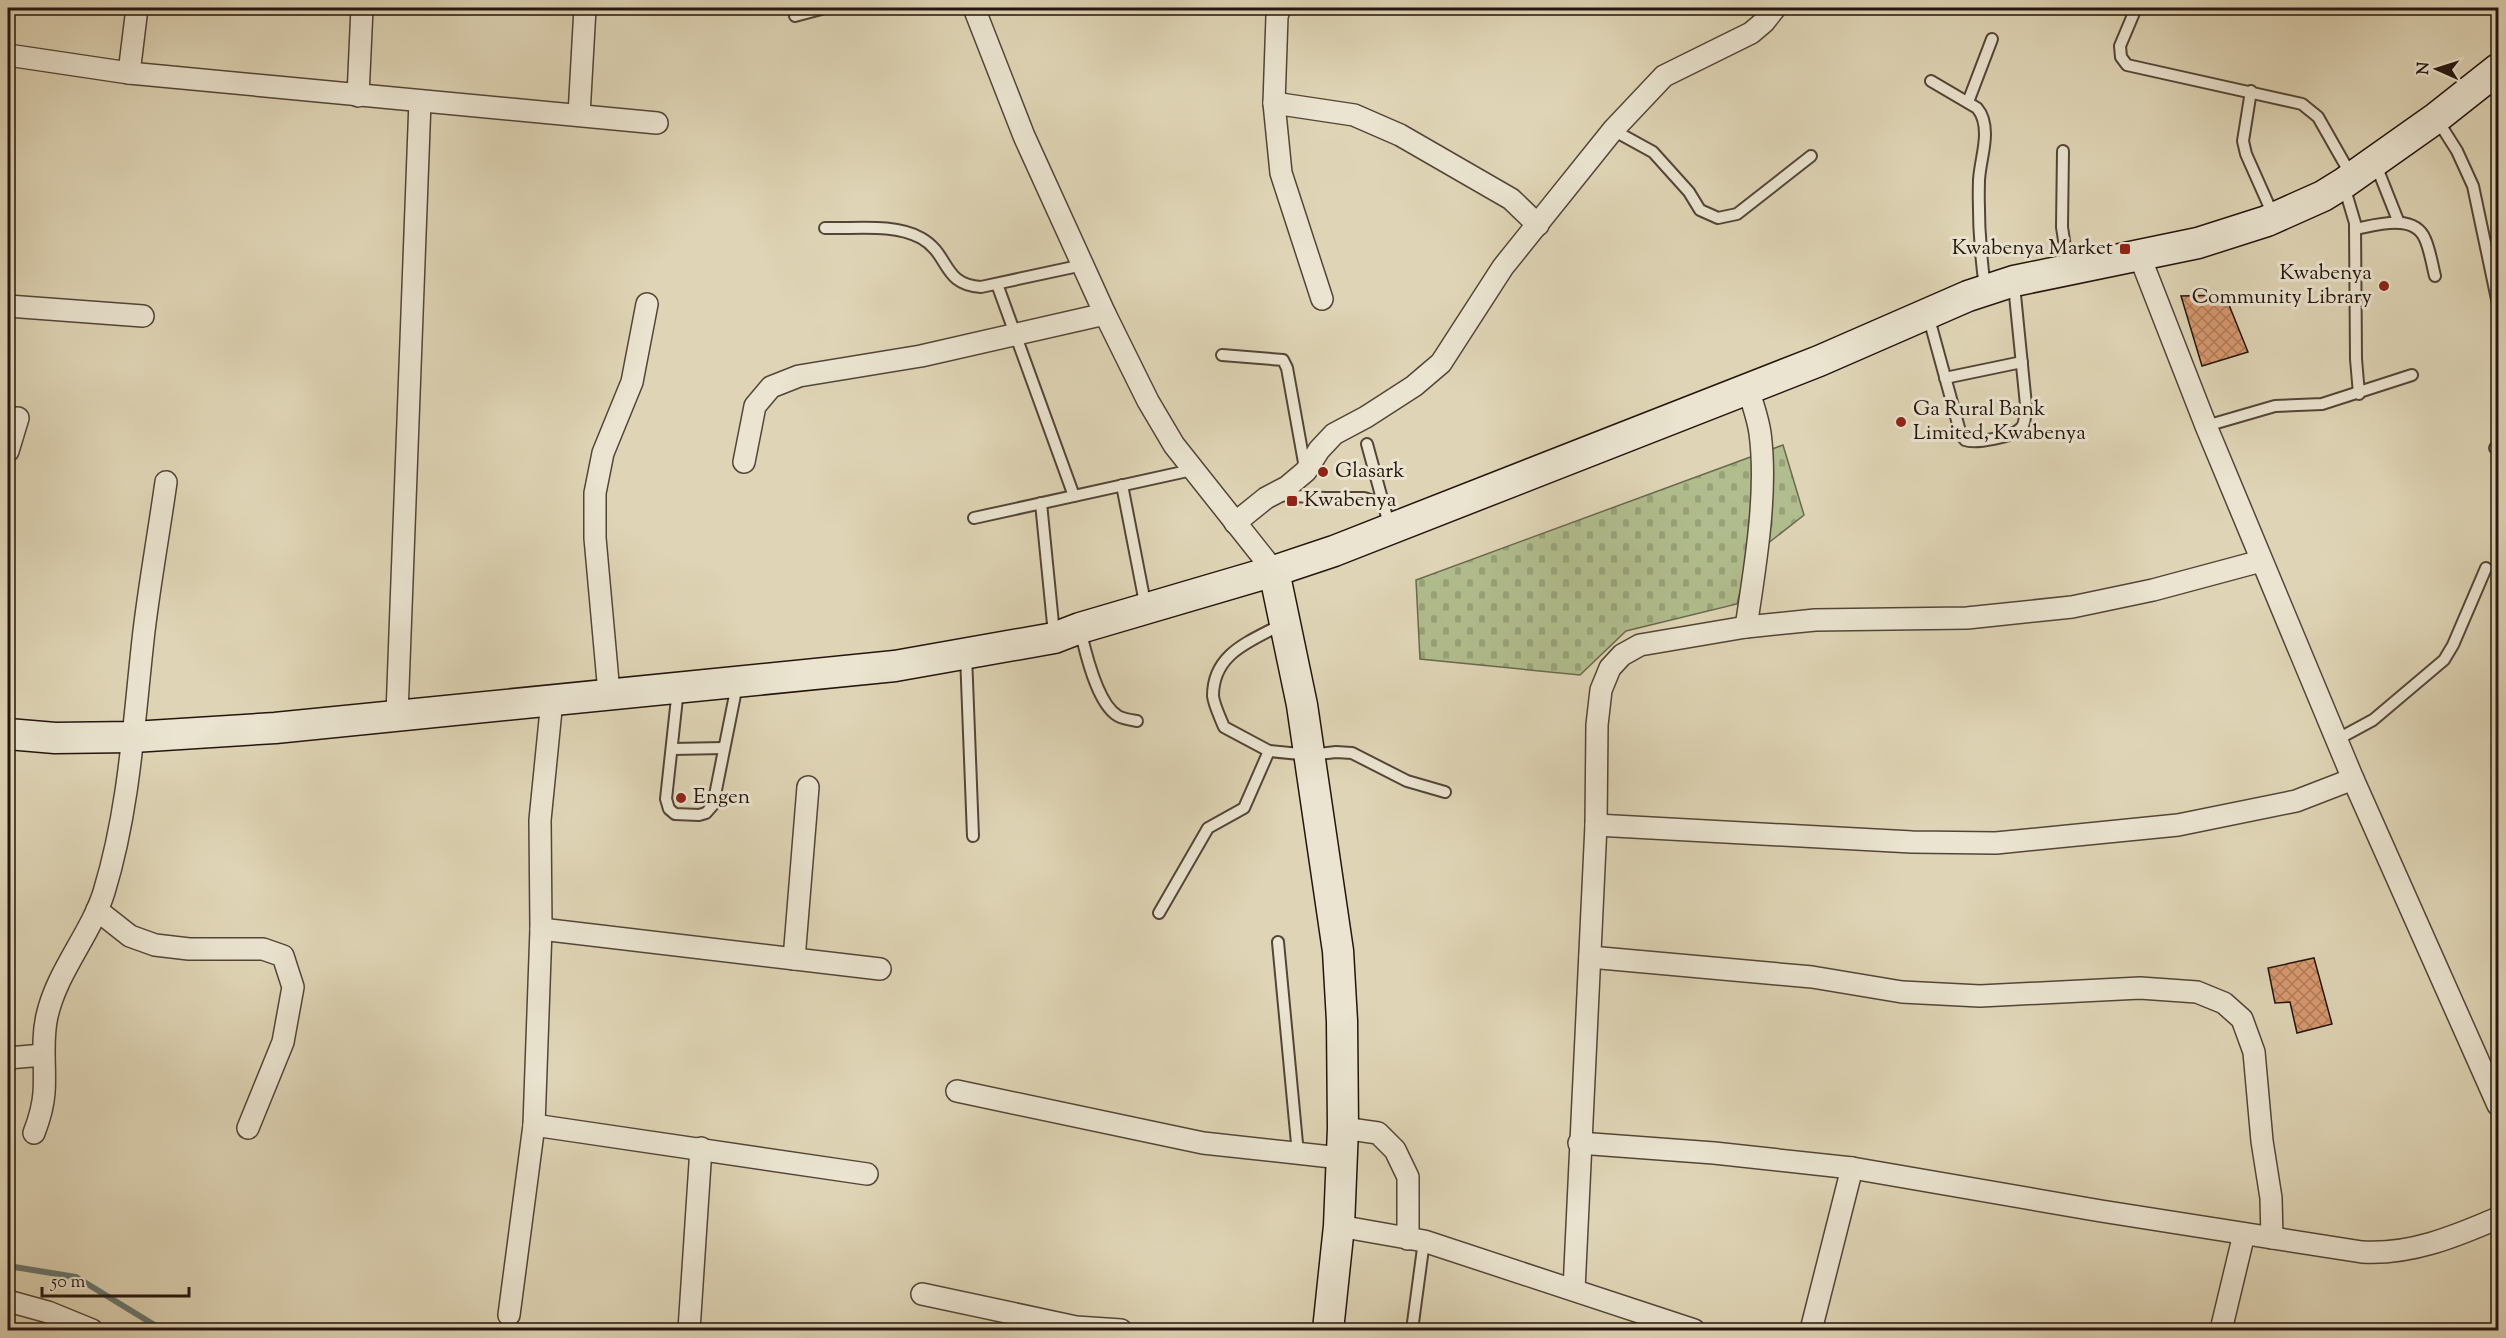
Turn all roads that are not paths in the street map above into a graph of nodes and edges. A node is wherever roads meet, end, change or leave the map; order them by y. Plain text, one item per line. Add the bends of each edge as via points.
1 (138, 8) edge
2 (363, 8) edge
3 (585, 8) edge
4 (825, 8) edge
5 (974, 8) edge
6 (1280, 8) edge
7 (1774, 8) edge
8 (2136, 8) edge
9 (795, 16) dead end
10 (1992, 39) dead end
11 (8, 55) edge
12 (2499, 69) edge
13 (129, 73) junction
14 (1931, 81) dead end
15 (2251, 91) junction
16 (358, 96) junction
17 (420, 101) junction
18 (1968, 102) junction
19 (1274, 104) junction
20 (579, 115) junction
21 (2436, 118) junction
22 (657, 123) dead end
23 (1613, 130) junction
24 (2063, 151) dead end
25 (1811, 156) dead end
26 (2357, 174) junction
27 (2274, 218) junction
28 (2399, 223) junction
29 (1538, 225) junction
30 (825, 228) dead end
31 (2355, 229) junction
32 (2140, 257) junction
33 (1083, 265) junction
34 (2068, 270) junction
35 (2435, 276) dead end
36 (997, 284) junction
37 (2000, 286) junction
38 (1322, 299) dead end
39 (2499, 303) edge
40 (647, 304) dead end
41 (8, 306) edge
42 (1927, 312) junction
43 (1105, 314) junction
44 (142, 316) dead end
45 (1014, 334) junction
46 (1222, 355) dead end
47 (2022, 362) junction
48 (2412, 375) dead end
49 (1945, 378) junction
50 (1748, 388) junction
51 (2359, 394) junction
52 (18, 418) dead end
53 (2206, 426) junction
54 (1367, 444) dead end
55 (8, 451) edge
56 (744, 462) dead end
57 (1192, 470) junction
58 (1306, 471) junction
59 (166, 482) dead end
60 (1122, 485) junction
61 (1272, 494) junction
62 (1074, 496) junction
63 (1041, 503) junction
64 (1387, 516) junction
65 (974, 518) dead end
66 (1235, 523) junction
67 (2261, 561) junction
68 (2486, 568) dead end
69 (1274, 571) junction
70 (1146, 609) junction
71 (1284, 623) junction
72 (1746, 627) junction
73 (1067, 633) junction
74 (966, 654) junction
75 (738, 681) junction
76 (678, 687) junction
77 (609, 693) junction
78 (552, 700) junction
79 (397, 714) junction
80 (1137, 721) dead end
81 (8, 734) edge
82 (133, 737) junction
83 (2336, 740) junction
84 (724, 748) junction
85 (672, 749) junction
86 (1269, 751) junction
87 (1310, 755) junction
88 (2352, 779) junction
89 (808, 787) dead end
90 (1445, 792) dead end
91 (1596, 825) junction
92 (973, 836) dead end
93 (97, 910) junction
94 (1159, 913) dead end
95 (542, 929) junction
96 (1278, 942) dead end
97 (1590, 957) junction
98 (794, 959) junction
99 (880, 969) dead end
100 (43, 1055) junction
101 (8, 1059) edge
102 (957, 1090) dead end
103 (2497, 1096) edge
104 (534, 1125) junction
105 (248, 1128) dead end
106 (1343, 1128) junction
107 (34, 1133) dead end
108 (1580, 1143) junction
109 (701, 1148) junction
110 (1298, 1154) junction
111 (1341, 1158) junction
112 (1852, 1168) junction
113 (867, 1174) dead end
114 (2499, 1218) edge
115 (1339, 1226) junction
116 (2244, 1234) junction
117 (2272, 1238) junction
118 (1416, 1240) junction
119 (1574, 1290) junction
120 (922, 1294) dead end
121 (8, 1301) edge
122 (509, 1315) dead end
123 (92, 1330) edge
124 (689, 1330) edge
125 (1121, 1330) edge
126 (1328, 1330) edge
127 (1412, 1330) edge
128 (1694, 1330) edge
129 (1811, 1330) edge
130 (2221, 1330) edge

1 - 13 street
2 - 16 street
3 - 20 street
4 - 9 lane
5 - 33 street via 1024,136
6 - 19 street
7 - 23 street via 1752,33 1664,76
8 - 15 lane via 2120,46 2127,65
10 - 18 lane
11 - 13 street
12 - 21 main road
13 - 16 street
14 - 18 lane
15 - 26 lane via 2302,104 2318,117
15 - 27 lane via 2243,141
16 - 17 street
17 - 20 street
17 - 79 street
18 - 37 lane via 1982,114 1985,128 1979,178 1981,257
19 - 29 street via 1354,115 1400,135 1511,199
19 - 38 street via 1281,173
20 - 22 street
21 - 26 main road
21 - 39 lane via 2473,186
23 - 25 lane via 1653,152 1700,210 1718,218 1737,214
23 - 29 street
24 - 34 lane via 2062,227
26 - 27 main road via 2323,196
26 - 28 lane
26 - 31 lane
27 - 32 main road
28 - 31 lane
28 - 35 lane via 2418,228 2425,238
29 - 58 street via 1503,267 1441,363 1414,386 1334,434 1318,450
30 - 36 lane via 896,230 919,237 934,246 953,278 967,287
31 - 51 lane
32 - 34 main road
32 - 53 street
33 - 36 lane
33 - 43 street
34 - 37 main road
36 - 45 lane
37 - 42 main road
37 - 47 lane
40 - 77 street via 632,382 603,453 595,493 595,538
41 - 44 street
42 - 49 lane
42 - 50 main road via 1820,361
43 - 45 street
43 - 57 street via 1148,401
45 - 56 street via 921,356 799,376 771,387 755,406
45 - 62 lane
46 - 58 lane via 1283,360
47 - 49 lane
47 - 49 lane via 2026,405 2022,428 1979,443 1961,435
48 - 51 lane
50 - 64 main road
50 - 72 street via 1760,431 1762,458 1756,558
51 - 53 lane via 2322,404 2275,406
52 - 55 street
53 - 67 street
54 - 64 lane
57 - 60 lane
57 - 66 street
58 - 61 street
59 - 82 street
60 - 62 lane
60 - 70 lane
61 - 64 lane via 1364,498
61 - 66 street
62 - 63 lane
63 - 65 lane
63 - 73 lane
64 - 69 main road
66 - 69 street
67 - 72 street via 2072,607 1967,618 1815,620
67 - 83 street
68 - 83 lane via 2444,660 2373,720
69 - 70 main road
69 - 71 main road
70 - 73 main road
71 - 86 lane via 1228,655 1216,675 1213,697 1224,727
71 - 87 main road
72 - 91 street via 1640,645 1622,655 1610,668 1601,690 1597,725
73 - 74 main road
73 - 80 lane via 1087,662 1103,699 1117,716
74 - 75 main road via 894,666
74 - 92 lane
75 - 76 main road
75 - 84 lane
76 - 77 main road
76 - 85 lane
77 - 78 main road
78 - 79 main road
78 - 95 street via 540,820
79 - 82 main road via 275,728
81 - 82 main road
82 - 93 street via 120,828
83 - 88 street
84 - 85 lane
84 - 85 lane via 713,805 699,815 675,814 669,809 666,799
86 - 87 lane
86 - 94 lane via 1244,807 1208,828
87 - 90 lane via 1352,753 1407,781
87 - 106 main road via 1338,951
88 - 91 street via 2296,801 2178,825 1996,843
88 - 103 street
89 - 98 street
91 - 97 street
93 - 100 street via 47,1016
93 - 105 street via 130,936 155,945 263,949 283,956 293,987 283,1042
95 - 98 street
95 - 104 street
96 - 110 lane
97 - 108 street
97 - 117 street via 1812,977 1902,992 1980,996 2140,988 2198,992 2224,1003 2242,1019 2254,1052
98 - 99 street
100 - 101 street
100 - 107 street via 44,1094
102 - 110 street via 1203,1143
104 - 109 street
104 - 122 street
106 - 111 main road
106 - 118 street via 1378,1133 1395,1150 1408,1177
108 - 112 street
108 - 119 street
109 - 113 street
109 - 124 street
110 - 111 street
111 - 115 main road
112 - 116 street
112 - 129 street
114 - 117 street via 2414,1249 2388,1253
115 - 118 street
115 - 126 main road
116 - 117 street
116 - 130 street
118 - 119 street
118 - 127 lane
119 - 128 street
120 - 125 street via 1076,1328
121 - 123 street via 48,1311

